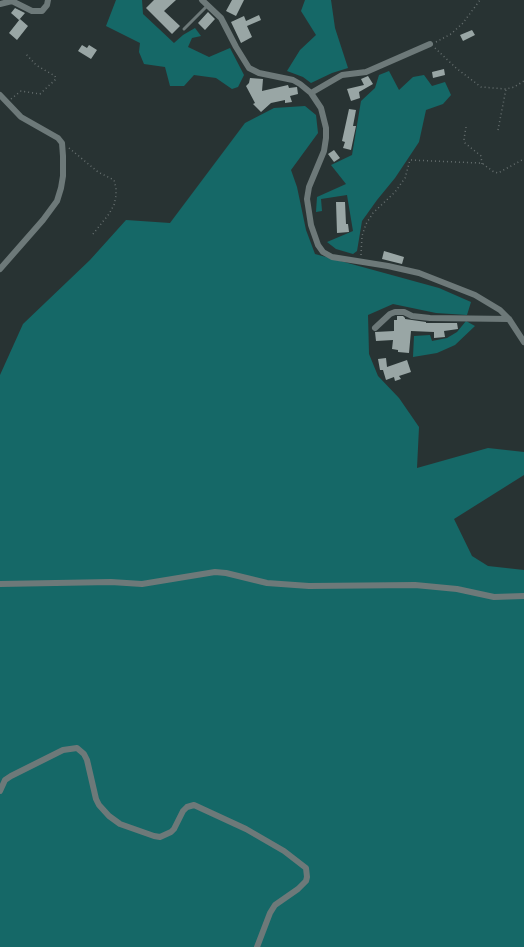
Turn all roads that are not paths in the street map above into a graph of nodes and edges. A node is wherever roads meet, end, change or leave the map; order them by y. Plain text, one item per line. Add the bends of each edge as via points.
1 (48, 0) edge
2 (202, 0) edge
3 (0, 4) edge
4 (208, 4) junction
5 (184, 29) dead end
6 (430, 44) road end
7 (311, 93) junction
8 (0, 95) edge
9 (0, 268) edge
10 (509, 320) junction
11 (375, 328) dead end
12 (524, 342) edge
13 (0, 584) edge
14 (524, 596) edge
15 (0, 791) edge
16 (257, 947) edge

1 - 3 street via 42,11 32,11 12,1
2 - 4 street
4 - 5 lane
4 - 7 street via 221,18 249,68 259,73 293,80
6 - 7 street via 366,72 342,75
7 - 10 street via 324,117 326,138 307,199 311,226 323,252 332,257 419,273 475,295 500,310
8 - 9 street via 21,117 60,140 63,156 63,176 57,201
10 - 11 street via 430,318 395,312
10 - 12 street
13 - 14 street via 142,584 220,573 267,583 309,586 415,584 458,589 494,597
15 - 16 street via 11,776 63,750 77,748 87,760 99,805 120,824 160,837 171,832 183,811 194,805 246,829 284,851 306,868 308,877 298,889 275,905

